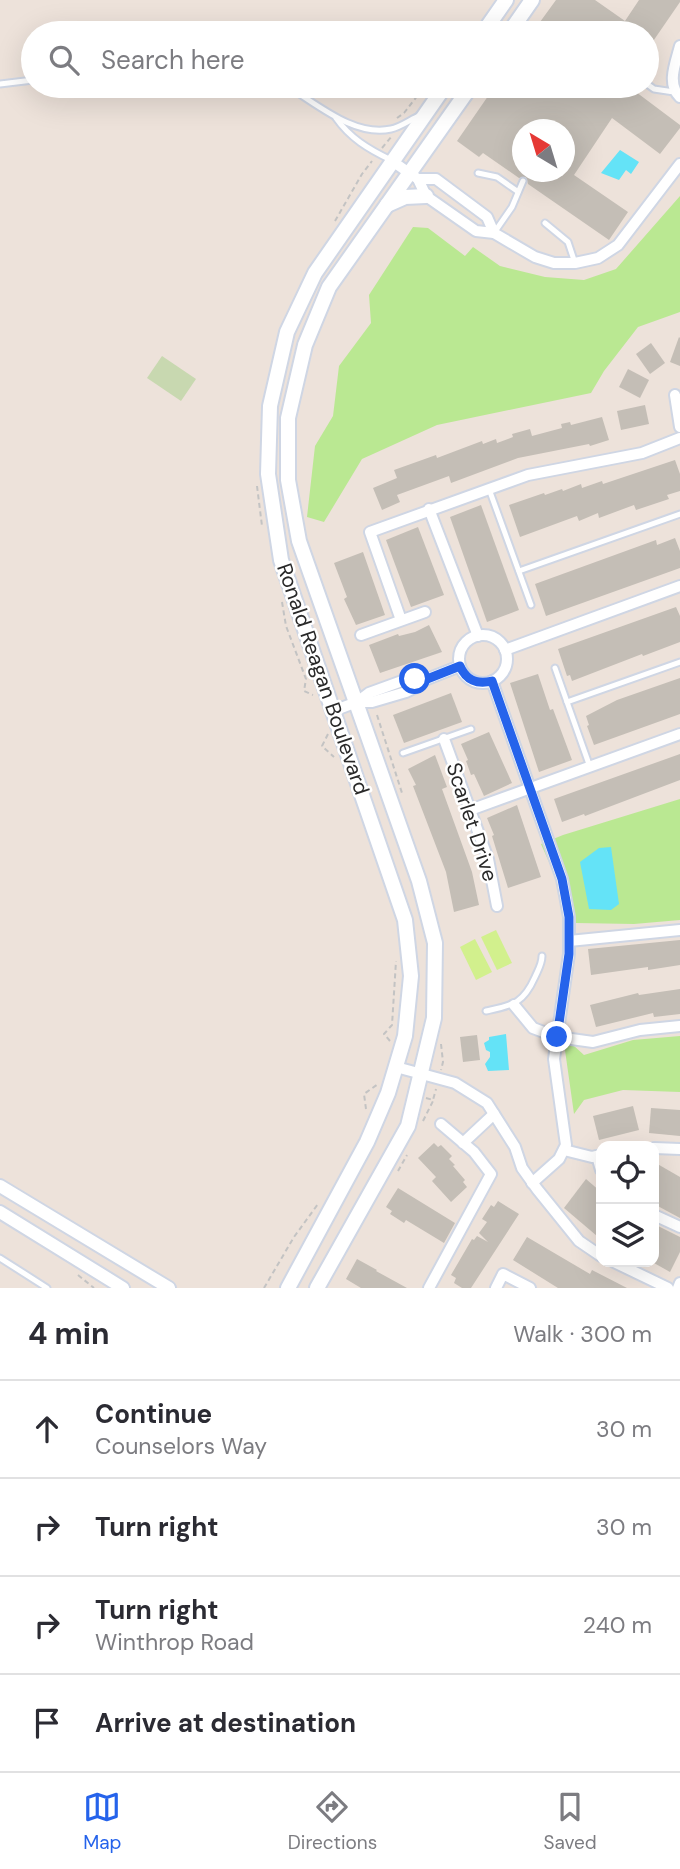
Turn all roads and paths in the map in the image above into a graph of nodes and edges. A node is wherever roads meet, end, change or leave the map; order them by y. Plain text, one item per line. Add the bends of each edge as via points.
1 (506, 0) edge
2 (531, 0) edge
3 (491, 21) edge
4 (517, 21) edge
5 (680, 46) edge
6 (21, 81) edge
7 (0, 84) edge
8 (659, 90) edge
9 (677, 95) edge
10 (306, 98) edge
11 (416, 98) edge
12 (437, 98) edge
13 (463, 98) edge
14 (427, 112) junction
15 (334, 115) junction
16 (390, 121) dead end
17 (392, 161) junction
18 (680, 164) edge
19 (478, 173) dead end
20 (414, 176) junction
21 (522, 182) edge
22 (517, 191) junction
23 (426, 195) junction
24 (386, 206) junction
25 (545, 223) dead end
26 (494, 233) junction
27 (576, 263) junction
28 (676, 395) dead end
29 (680, 426) edge
30 (680, 438) edge
31 (489, 488) junction
32 (429, 509) junction
33 (680, 514) edge
34 (519, 571) junction
35 (680, 586) edge
36 (531, 605) dead end
37 (425, 612) dead end
38 (401, 620) junction
39 (361, 635) dead end
40 (478, 636) junction
41 (505, 650) junction
42 (680, 662) edge
43 (460, 666) junction
44 (555, 668) dead end
45 (492, 681) junction
46 (357, 702) junction
47 (567, 702) junction
48 (334, 711) junction
49 (471, 729) dead end
50 (680, 734) edge
51 (444, 739) junction
52 (322, 746) dead end
53 (403, 753) dead end
54 (335, 757) dead end
55 (590, 767) junction
56 (529, 789) junction
57 (470, 810) junction
58 (497, 906) dead end
59 (680, 930) edge
60 (569, 941) junction
61 (542, 956) dead end
62 (396, 959) dead end
63 (514, 1005) junction
64 (486, 1011) dead end
65 (680, 1027) edge
66 (384, 1034) dead end
67 (557, 1037) junction
68 (396, 1067) junction
69 (422, 1073) junction
70 (364, 1094) dead end
71 (494, 1114) junction
72 (367, 1117) dead end
73 (440, 1124) dead end
74 (463, 1143) junction
75 (659, 1148) edge
76 (680, 1149) edge
77 (564, 1150) junction
78 (596, 1156) edge
79 (532, 1183) junction
80 (0, 1186) edge
81 (321, 1201) dead end
82 (0, 1212) edge
83 (659, 1217) edge
84 (17, 1222) junction
85 (0, 1226) edge
86 (680, 1227) edge
87 (596, 1252) edge
88 (0, 1258) edge
89 (624, 1267) edge
90 (299, 1271) junction
91 (47, 1288) edge
92 (123, 1288) edge
93 (169, 1288) edge
94 (264, 1288) edge
95 (282, 1288) edge
96 (288, 1288) edge
97 (317, 1288) edge
98 (429, 1288) edge
99 (496, 1288) edge
100 (530, 1288) edge
101 (668, 1288) edge

1 - 3 main road
2 - 4 main road
5 - 9 street via 672,77
6 - 7 lane
8 - 9 lane
10 - 15 lane
11 - 16 path
12 - 14 main road, Ronald Reagan Boulevard
13 - 20 main road, Ronald Reagan Boulevard
14 - 15 lane via 391,129 364,129
14 - 17 main road, Ronald Reagan Boulevard
15 - 17 lane via 346,132
17 - 20 street
17 - 48 main road, Ronald Reagan Boulevard via 315,273 287,332 270,407 268,474 281,560
18 - 27 street via 618,245 598,258
19 - 22 lane via 497,177
20 - 23 street
20 - 24 main road, Ronald Reagan Boulevard
20 - 26 street via 436,179 487,217
21 - 22 lane
22 - 26 lane
23 - 24 main road via 405,197
23 - 26 street via 476,231
24 - 46 main road, Ronald Reagan Boulevard via 329,287 305,345 288,418 288,480 299,541
25 - 27 lane via 568,242
26 - 27 street via 535,257
28 - 29 street
30 - 31 street via 642,453 528,475
31 - 32 street
31 - 34 lane
32 - 38 street via 370,532
32 - 40 street
33 - 34 lane
34 - 36 lane
35 - 41 street
37 - 38 street
38 - 39 street
40 - 41 street via 494,638
40 - 43 street via 461,648
41 - 45 street via 504,671
42 - 47 lane
43 - 45 street via 471,680
43 - 46 street via 422,681 402,681
44 - 47 lane
45 - 56 street
46 - 48 street
46 - 69 main road, Ronald Reagan Boulevard via 419,881 435,943 435,1017
47 - 55 lane
48 - 68 main road, Ronald Reagan Boulevard via 405,920 411,976 405,1037
49 - 51 lane
50 - 55 street
51 - 53 lane
51 - 57 street, Scarlet Drive
52 - 54 path
55 - 56 street
56 - 57 street
56 - 60 street via 562,879
57 - 58 street, Scarlet Drive via 488,859
59 - 60 street
60 - 67 street
61 - 63 lane via 528,994
62 - 66 path via 392,1025
63 - 64 lane
63 - 67 street via 533,1028
65 - 67 street via 640,1030 593,1042
67 - 77 street via 554,1059
68 - 69 street
68 - 90 main road, Ronald Reagan Boulevard via 367,1142
69 - 71 street via 455,1083
69 - 97 main road, Ronald Reagan Boulevard via 408,1126
70 - 72 path
71 - 74 street
71 - 79 street
73 - 74 street
74 - 98 street via 491,1174
75 - 76 street
77 - 78 street
77 - 79 street
79 - 87 street via 579,1241
80 - 93 street
81 - 94 path
82 - 84 street
83 - 86 street
84 - 85 street
84 - 92 street
88 - 91 lane
89 - 101 street
90 - 95 main road
90 - 96 main road, Ronald Reagan Boulevard
99 - 100 street via 503,1274

